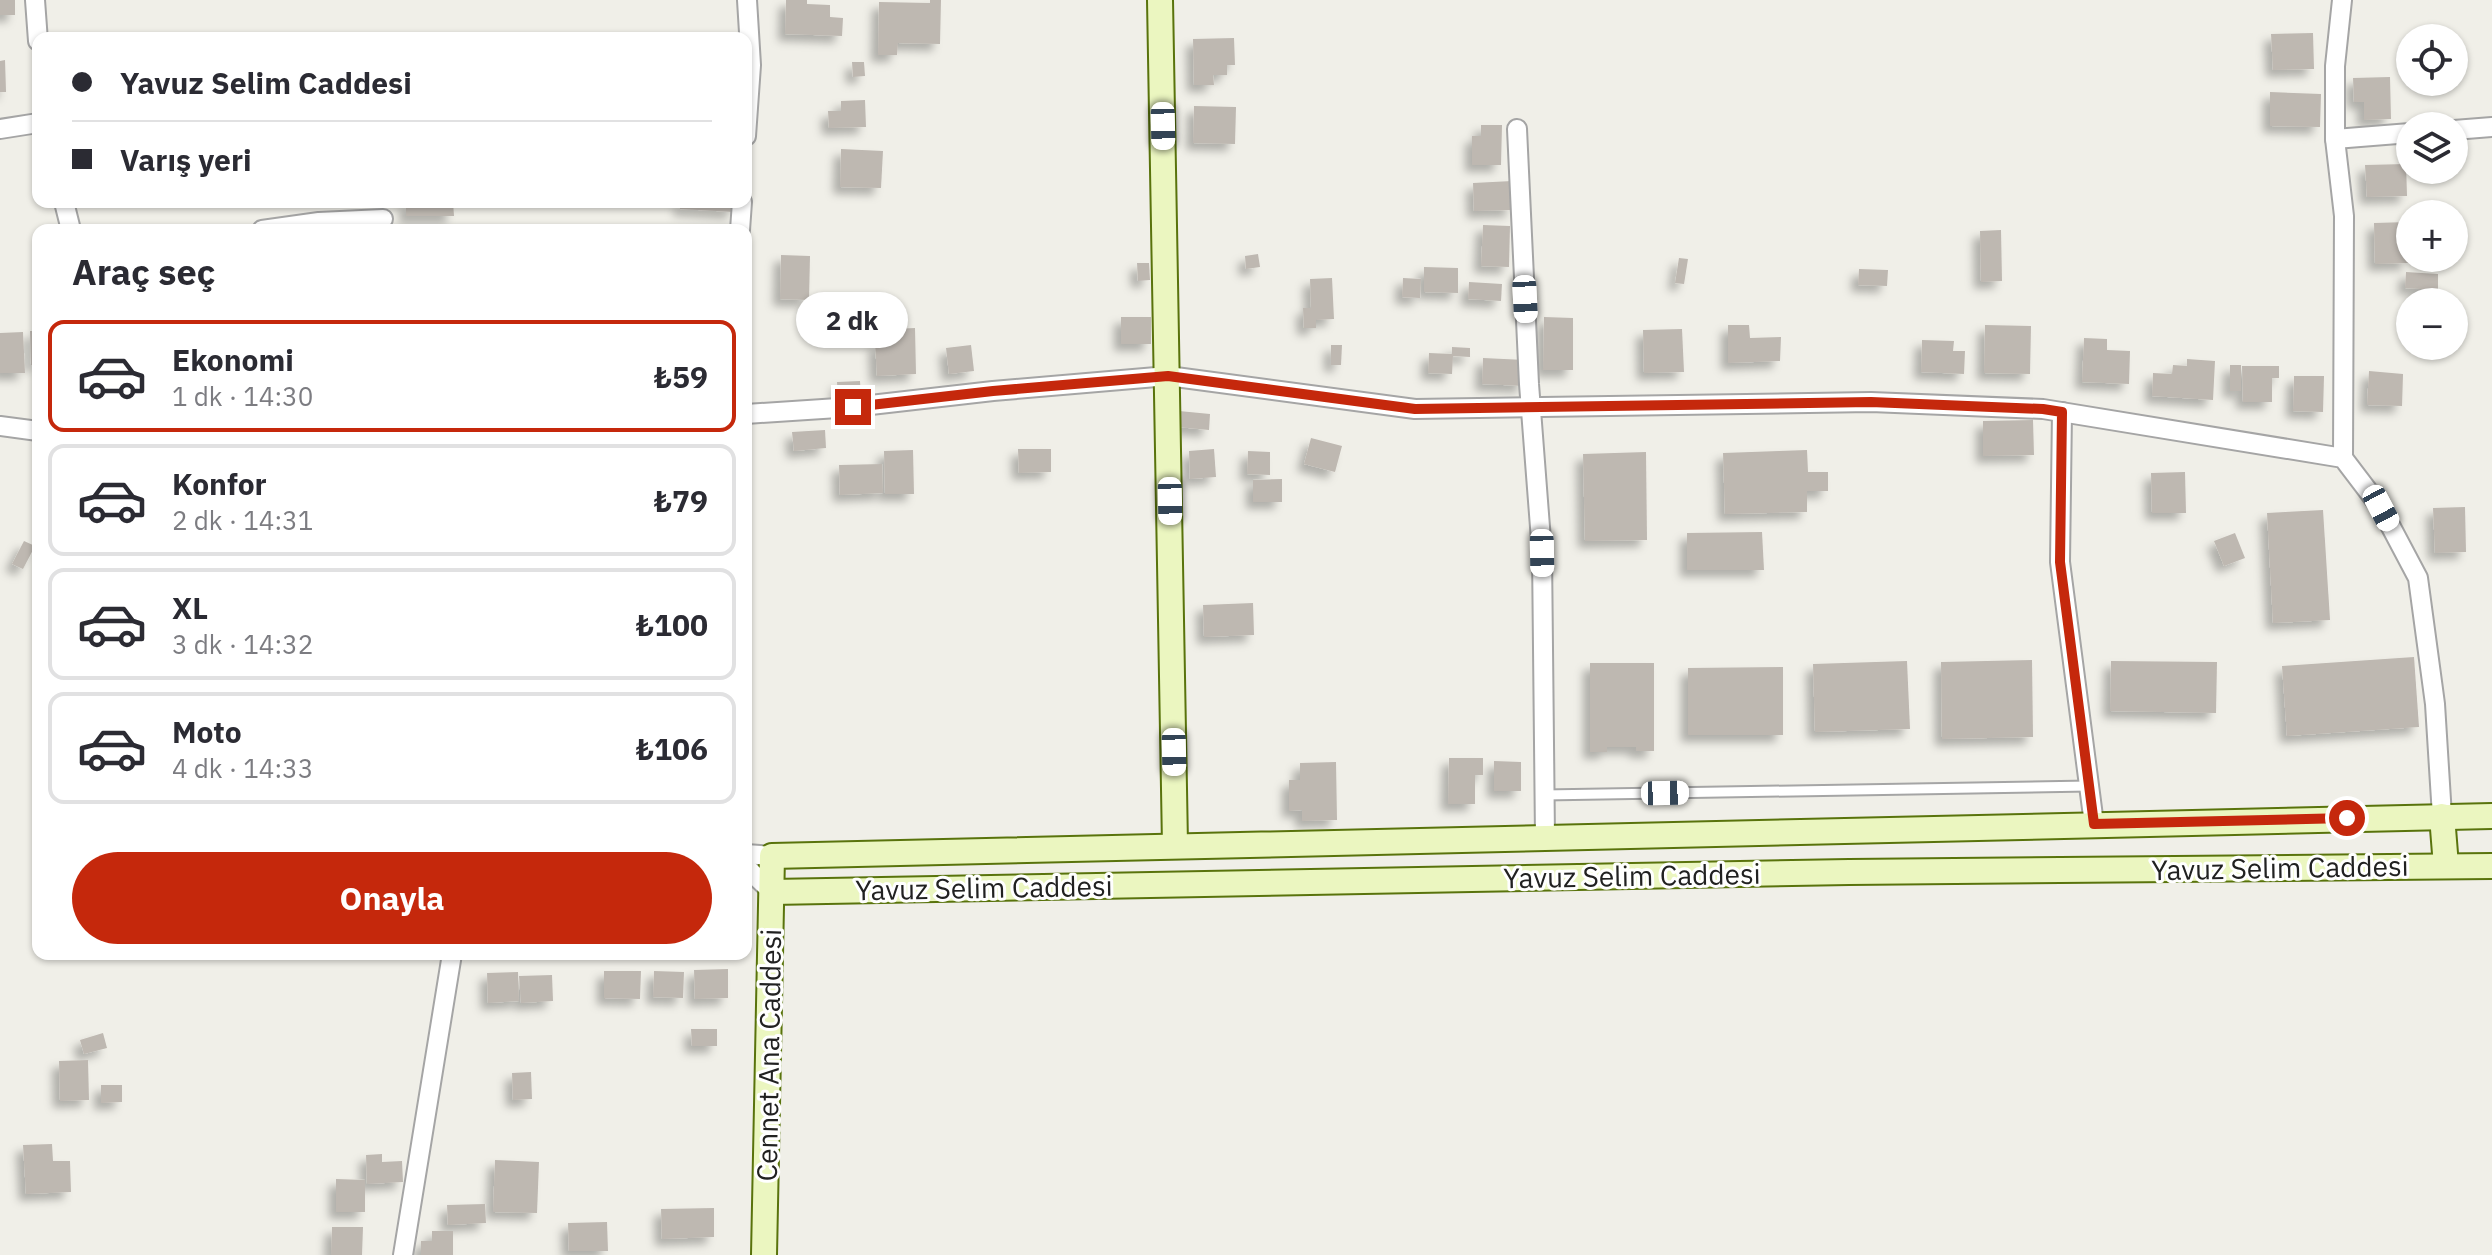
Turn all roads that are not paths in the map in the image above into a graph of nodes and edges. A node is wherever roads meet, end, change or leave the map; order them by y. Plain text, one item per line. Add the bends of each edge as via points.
1 (35, 0) edge
2 (747, 0) edge
3 (1160, 0) edge
4 (2342, 0) edge
5 (37, 32) edge
6 (749, 32) edge
7 (32, 124) edge
8 (2492, 127) edge
9 (0, 129) edge
10 (1517, 129) dead end
11 (2468, 129) edge
12 (2396, 134) edge
13 (2335, 139) junction
14 (383, 219) dead end
15 (305, 224) edge
16 (1168, 376) junction
17 (1532, 407) junction
18 (2062, 412) junction
19 (752, 414) edge
20 (0, 426) edge
21 (32, 430) edge
22 (2343, 458) junction
23 (2089, 786) junction
24 (1544, 795) junction
25 (2442, 816) junction
26 (2492, 816) edge
27 (2094, 824) junction
28 (1545, 837) junction
29 (1175, 845) junction
30 (752, 854) edge
31 (772, 856) junction
32 (2446, 866) junction
33 (2492, 866) edge
34 (752, 873) edge
35 (772, 892) junction
36 (451, 960) edge
37 (403, 1255) edge
38 (764, 1255) edge

1 - 5 street
2 - 6 street
3 - 16 street
4 - 13 street
7 - 9 street
8 - 11 street
10 - 17 street
12 - 13 street
13 - 22 street via 2344,216
14 - 15 street
16 - 17 street via 1415,409
16 - 19 street
16 - 29 street
17 - 18 street via 1871,402
17 - 24 street via 1542,553
18 - 22 street
18 - 23 street via 2060,562
20 - 21 street
22 - 25 street via 2381,508 2418,578 2435,704
23 - 24 lane
23 - 27 street
24 - 28 street
25 - 26 street, Yavuz Selim Caddesi
25 - 27 street, Yavuz Selim Caddesi
25 - 32 street
27 - 28 street, Yavuz Selim Caddesi
28 - 29 street, Yavuz Selim Caddesi
29 - 31 street, Yavuz Selim Caddesi
30 - 31 street
31 - 35 street, Cennet Ana Caddesi
32 - 33 street, Yavuz Selim Caddesi
32 - 35 street, Yavuz Selim Caddesi
34 - 35 street
35 - 38 street, Cennet Ana Caddesi
36 - 37 street

